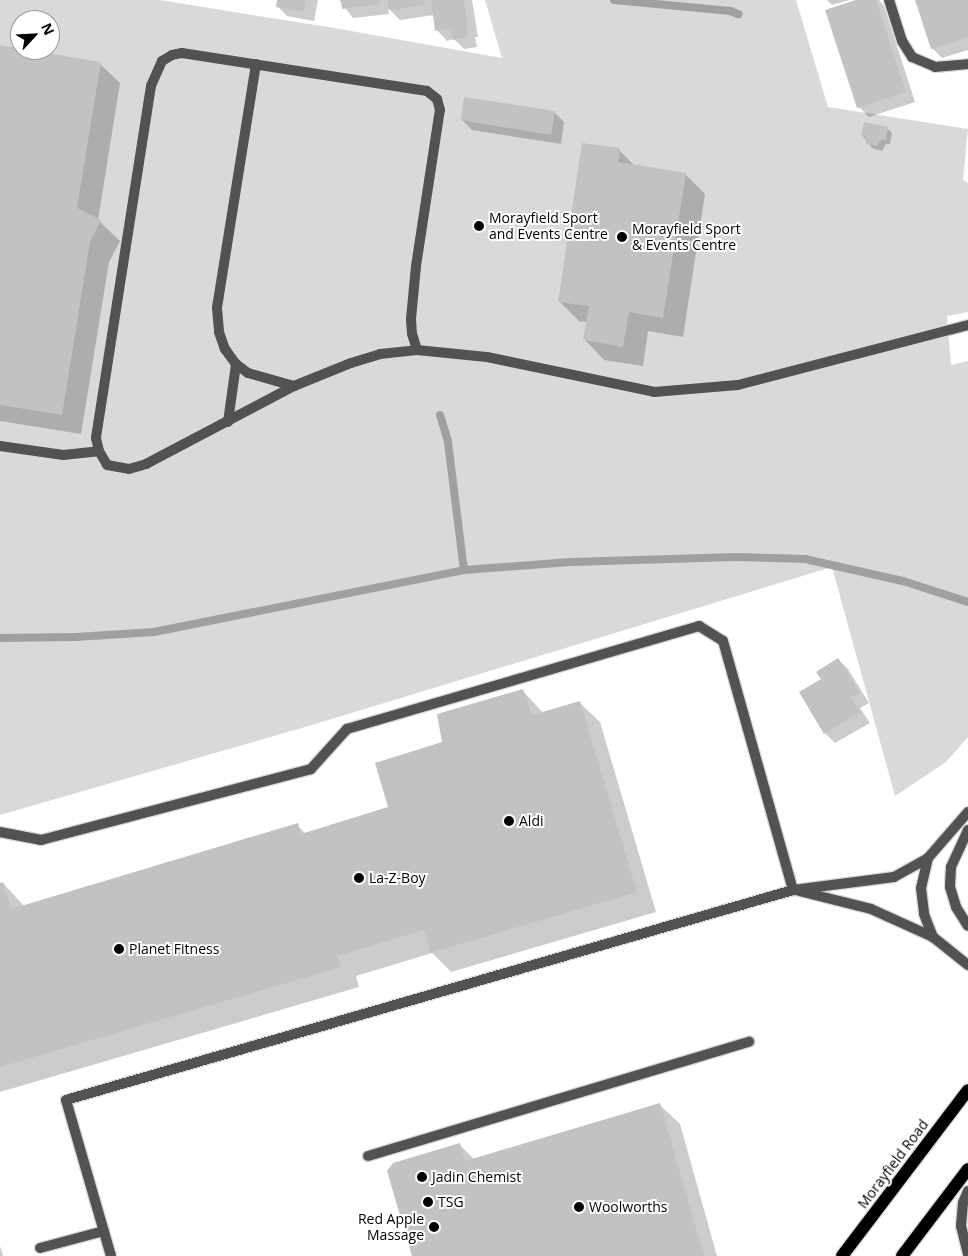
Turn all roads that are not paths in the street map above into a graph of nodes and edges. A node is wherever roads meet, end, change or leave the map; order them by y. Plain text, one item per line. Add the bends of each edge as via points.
1 (889, 0) edge
2 (256, 64) junction
3 (968, 64) edge
4 (968, 325) edge
5 (417, 350) junction
6 (236, 364) junction
7 (294, 386) junction
8 (228, 422) junction
9 (0, 446) edge
10 (99, 451) junction
11 (968, 812) edge
12 (968, 830) edge
13 (0, 832) edge
14 (928, 858) junction
15 (793, 890) junction
16 (968, 926) edge
17 (933, 937) junction
18 (968, 965) edge
19 (749, 1042) dead end
20 (968, 1090) edge
21 (368, 1156) dead end
22 (968, 1169) edge
23 (968, 1191) edge
24 (104, 1231) junction
25 (40, 1248) dead end
26 (968, 1255) edge
27 (111, 1256) edge
28 (842, 1256) edge
29 (902, 1256) edge

1 - 3 street via 902,41 912,57 935,66
2 - 5 street via 427,91 437,99 440,110 414,292 412,334
2 - 6 street via 217,308 225,349
2 - 10 street via 182,53 172,55 162,61 151,86 96,438
4 - 5 street via 738,385 654,392 487,357
5 - 7 street via 380,354
6 - 7 street via 262,379
6 - 8 street
7 - 8 street
8 - 10 street via 146,464 129,469 107,465
9 - 10 street via 63,455
11 - 14 street
12 - 16 street via 951,868 950,887 956,907
13 - 15 street via 42,840 311,769 347,728 699,626 723,641
14 - 15 street via 894,878
14 - 17 street via 921,888 924,914
15 - 17 street via 871,909
15 - 24 street via 66,1100
17 - 18 street
19 - 21 street
20 - 28 main road, Morayfield Road
22 - 29 main road
23 - 26 street via 961,1226
24 - 25 street
24 - 27 street

